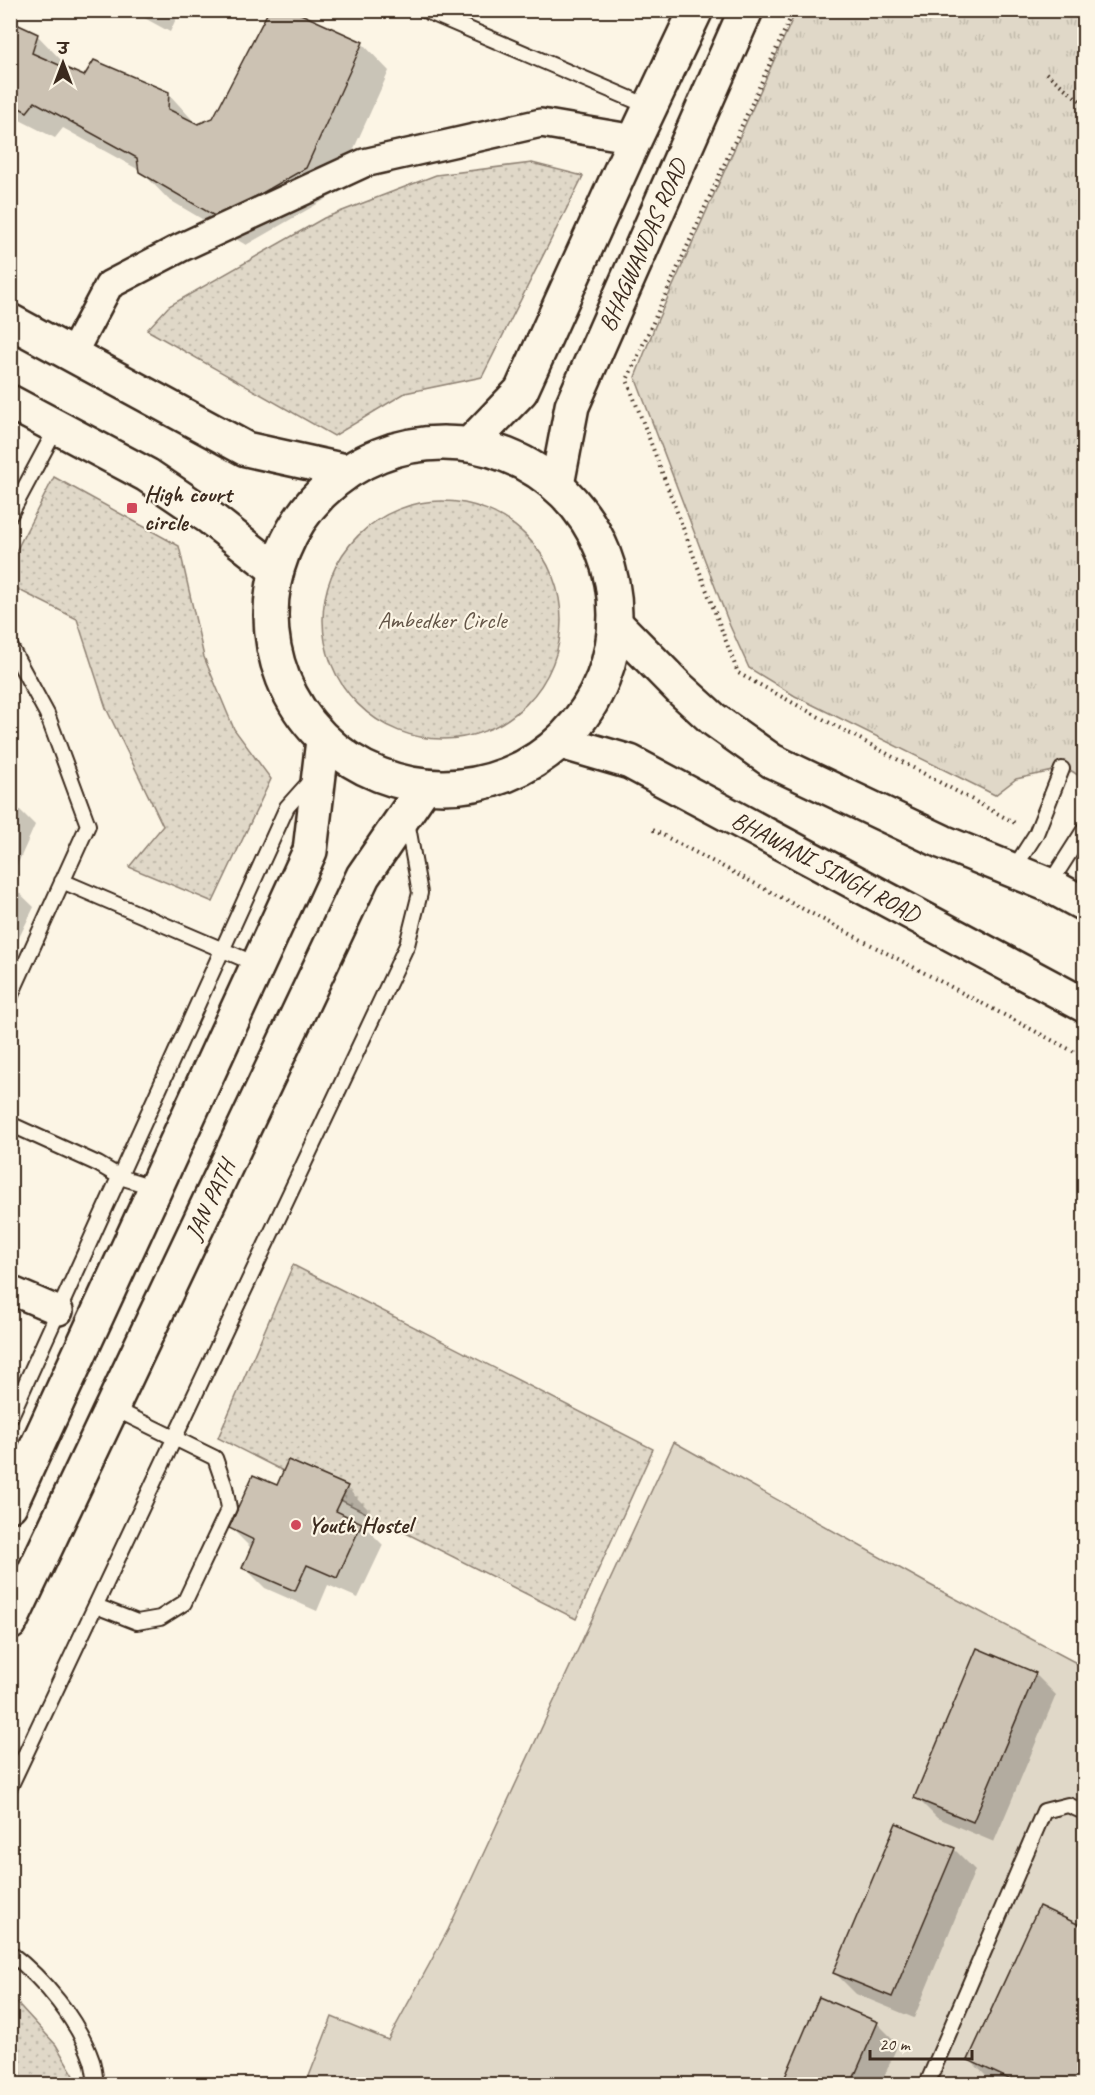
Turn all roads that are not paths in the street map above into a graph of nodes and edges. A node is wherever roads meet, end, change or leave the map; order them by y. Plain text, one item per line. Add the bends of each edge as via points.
1 (424, 10) edge
2 (696, 10) edge
3 (746, 10) edge
4 (650, 107) junction
5 (635, 139) junction
6 (10, 321) edge
7 (73, 353) junction
8 (10, 402) edge
9 (57, 427) junction
10 (470, 444) junction
11 (346, 471) junction
12 (557, 484) junction
13 (10, 515) edge
14 (275, 569) junction
15 (616, 625) junction
16 (10, 646) edge
17 (561, 742) junction
18 (321, 755) junction
19 (1062, 769) dead end
20 (424, 787) junction
21 (405, 813) junction
22 (1084, 830) edge
23 (1013, 870) junction
24 (62, 882) junction
25 (1049, 885) junction
26 (1084, 904) edge
27 (222, 951) junction
28 (258, 965) junction
29 (10, 997) edge
30 (1084, 1005) edge
31 (10, 1124) edge
32 (120, 1177) junction
33 (156, 1188) junction
34 (10, 1290) edge
35 (59, 1311) junction
36 (111, 1407) junction
37 (10, 1418) edge
38 (175, 1437) junction
39 (10, 1505) edge
40 (96, 1606) junction
41 (10, 1623) edge
42 (10, 1787) edge
43 (1084, 1812) edge
44 (10, 1953) edge
45 (96, 2085) edge
46 (927, 2085) edge

1 - 4 lane
2 - 4 main road
3 - 12 main road, BHAGWANDAS ROAD via 572,406
4 - 5 main road
5 - 7 street via 541,123 364,162 109,285
5 - 10 main road via 521,391
6 - 7 main road
7 - 11 main road via 246,449
8 - 9 main road
9 - 13 lane
9 - 14 main road via 147,476 209,517
10 - 11 main road via 426,443 379,454
10 - 12 main road via 512,456
11 - 14 main road via 303,512
12 - 15 main road via 594,528 611,571
14 - 18 main road via 270,608 275,659
15 - 17 main road via 608,669 591,706
15 - 23 main road via 713,719 772,760 943,842
16 - 24 lane via 47,714 88,825
17 - 20 main road via 528,766 481,784
17 - 30 main road, BHAWANI SINGH ROAD via 630,762
18 - 20 main road
18 - 27 lane via 287,807
18 - 28 main road via 310,851
19 - 23 lane via 1036,834
20 - 21 main road, JAN PATH
21 - 36 main road, JAN PATH via 363,876
21 - 38 lane via 420,893 407,945
22 - 25 lane
23 - 25 main road
24 - 27 lane
24 - 29 lane
25 - 26 main road
27 - 28 lane
27 - 32 lane
28 - 33 main road
31 - 32 lane
32 - 33 lane
32 - 35 lane
33 - 39 main road
34 - 35 street
35 - 37 lane
36 - 38 lane
36 - 41 main road, JAN PATH
38 - 40 lane
38 - 40 lane via 215,1458 228,1508 184,1603 160,1618 137,1622
40 - 42 lane
43 - 46 lane via 1068,1805 1044,1811
44 - 45 lane via 29,1968 69,2016 92,2062

